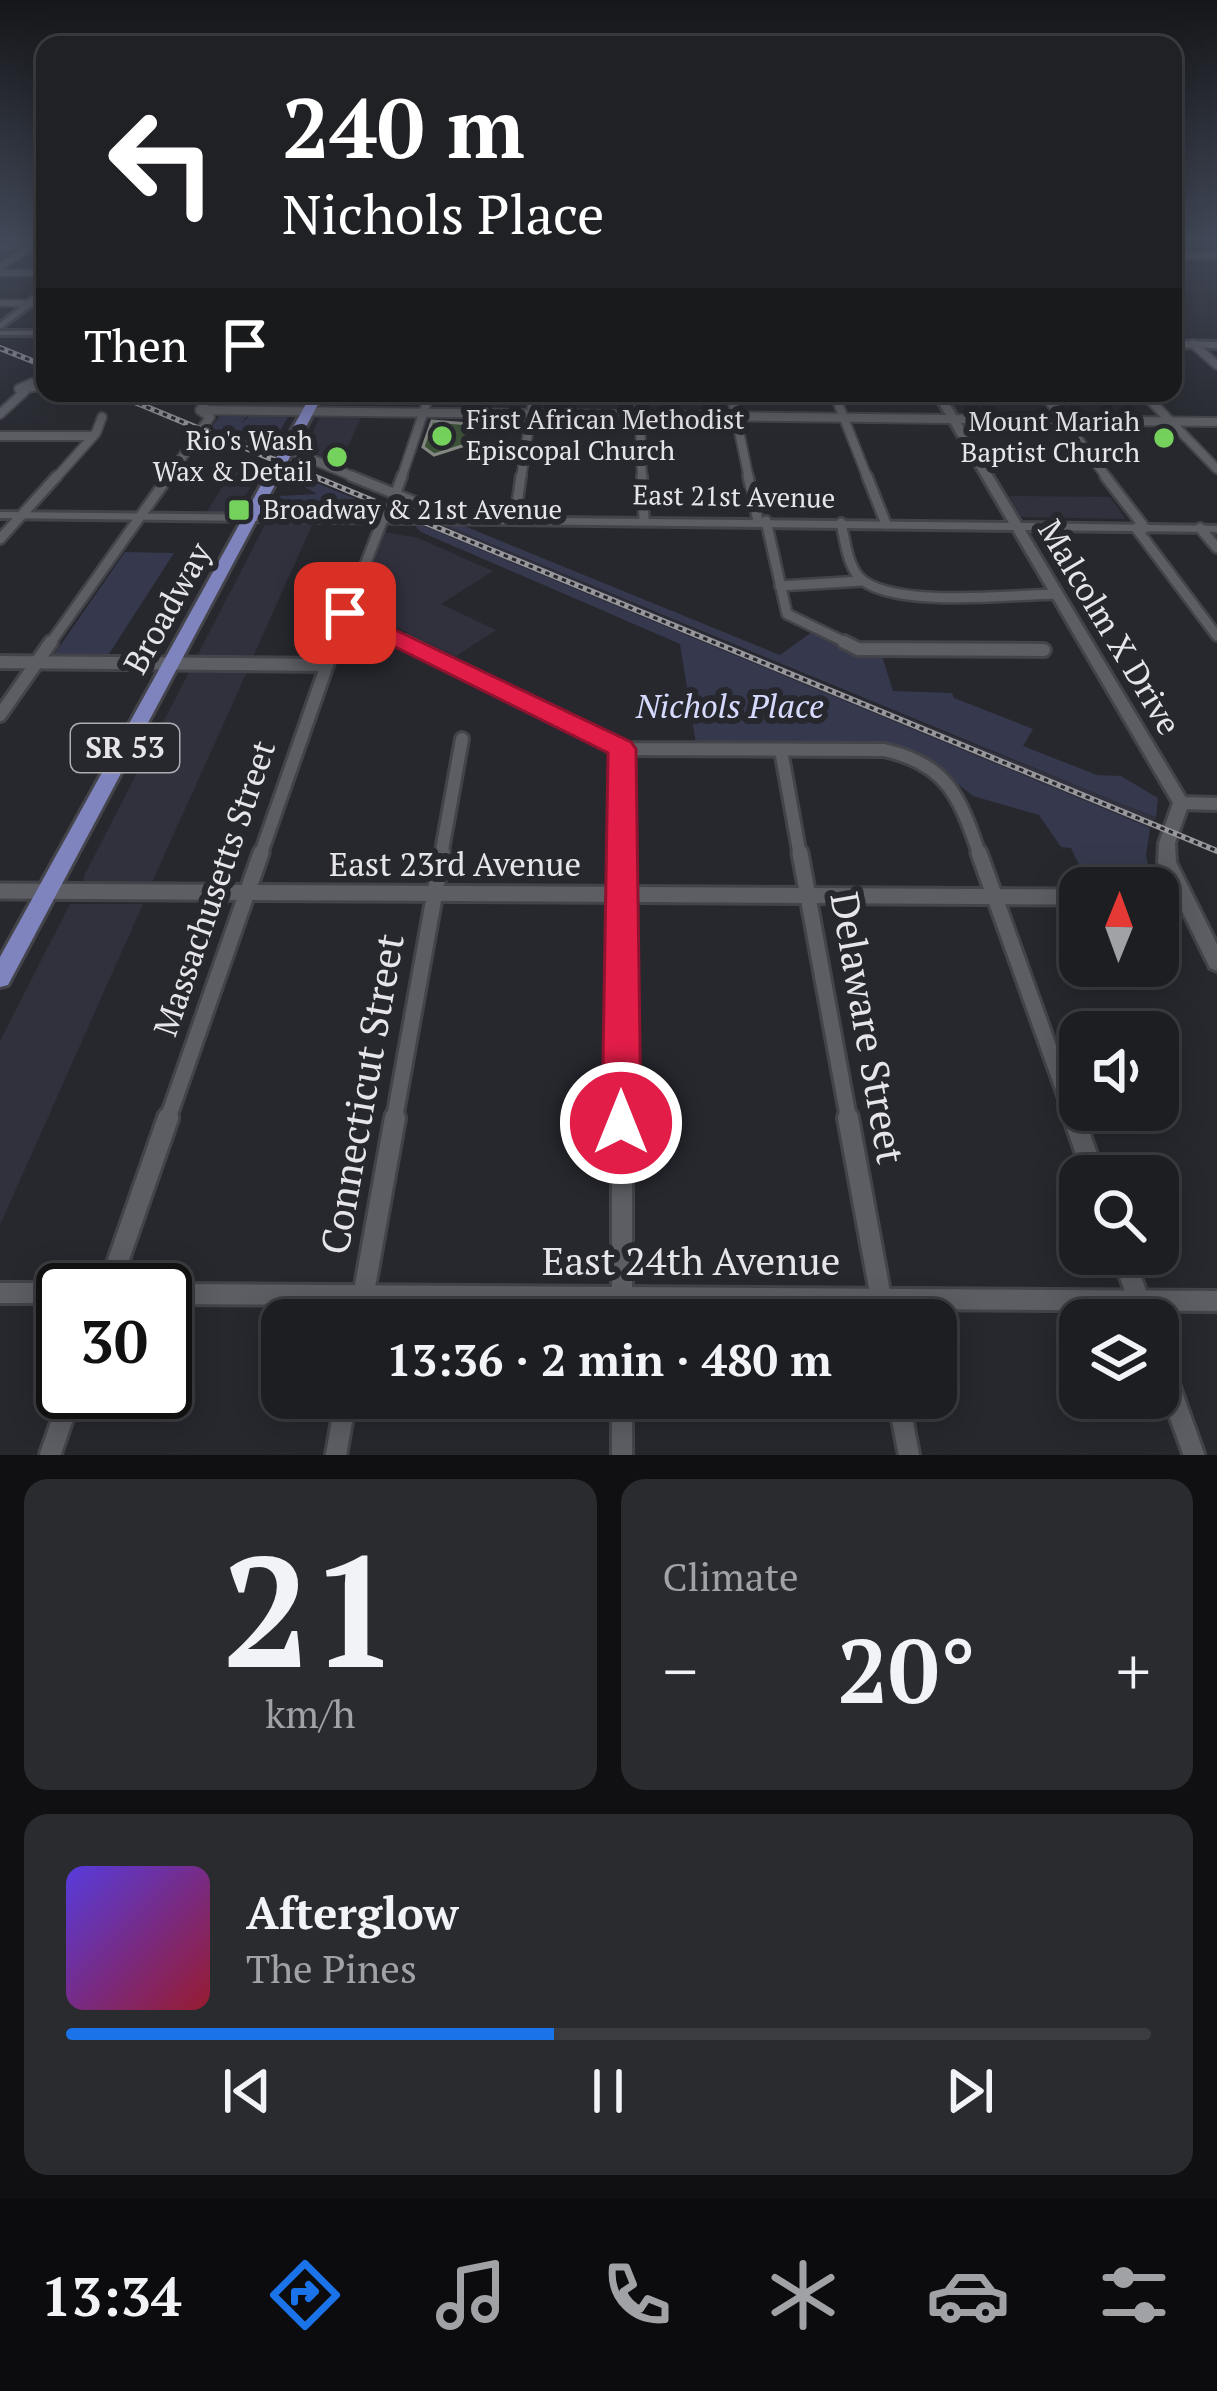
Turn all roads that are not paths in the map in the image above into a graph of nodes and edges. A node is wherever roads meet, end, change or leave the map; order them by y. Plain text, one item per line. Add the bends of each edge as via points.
1 (26, 308) edge
2 (0, 330) edge
3 (36, 332) edge
4 (1182, 344) edge
5 (1193, 344) junction
6 (1217, 345) edge
7 (1217, 365) edge
8 (25, 391) dead end
9 (206, 402) edge
10 (313, 402) edge
11 (427, 402) edge
12 (533, 402) edge
13 (639, 402) edge
14 (732, 402) edge
15 (838, 402) edge
16 (943, 402) edge
17 (1050, 402) edge
18 (1152, 402) edge
19 (200, 410) junction
20 (308, 411) junction
21 (424, 413) junction
22 (0, 414) edge
23 (531, 414) junction
24 (640, 416) junction
25 (102, 417) dead end
26 (736, 417) junction
27 (844, 418) junction
28 (953, 419) junction
29 (1064, 421) junction
30 (1171, 422) junction
31 (1217, 422) edge
32 (0, 436) edge
33 (93, 436) junction
34 (287, 449) junction
35 (1217, 470) edge
36 (388, 507) junction
37 (0, 515) edge
38 (21, 515) junction
39 (140, 517) junction
40 (452, 517) junction
41 (250, 518) junction
42 (515, 518) junction
43 (644, 519) junction
44 (762, 521) junction
45 (841, 523) junction
46 (886, 524) junction
47 (1015, 526) junction
48 (1140, 528) junction
49 (1200, 528) junction
50 (1217, 529) edge
51 (0, 539) edge
52 (1217, 548) edge
53 (862, 581) junction
54 (780, 586) junction
55 (1055, 595) junction
56 (345, 613) junction
57 (1217, 636) edge
58 (1045, 650) dead end
59 (0, 662) edge
60 (37, 663) junction
61 (170, 665) junction
62 (327, 665) junction
63 (0, 715) edge
64 (462, 739) dead end
65 (622, 749) junction
66 (781, 750) junction
67 (1181, 803) junction
68 (1217, 804) edge
69 (0, 891) edge
70 (46, 892) junction
71 (248, 894) junction
72 (434, 895) junction
73 (621, 895) junction
74 (808, 896) junction
75 (994, 896) junction
76 (1059, 897) edge
77 (1179, 899) edge
78 (1184, 899) junction
79 (1210, 938) edge
80 (1217, 963) edge
81 (0, 978) edge
82 (1086, 1155) edge
83 (118, 1263) edge
84 (0, 1293) edge
85 (36, 1293) edge
86 (192, 1294) edge
87 (364, 1296) junction
88 (622, 1297) junction
89 (363, 1299) edge
90 (666, 1299) edge
91 (881, 1299) edge
92 (1217, 1300) edge
93 (1179, 1305) edge
94 (957, 1309) edge
95 (1059, 1310) edge
96 (1179, 1413) edge
97 (63, 1419) edge
98 (342, 1419) edge
99 (622, 1419) edge
100 (902, 1419) edge
101 (50, 1455) edge
102 (336, 1455) edge
103 (622, 1455) edge
104 (909, 1455) edge
105 (1194, 1455) edge

1 - 2 street
2 - 3 street
4 - 5 street
5 - 6 street
5 - 7 street
8 - 22 street
9 - 19 street
10 - 20 main road, Broadway / SR 53
11 - 21 street, Massachusetts Street
12 - 23 street
13 - 24 street
14 - 26 street
15 - 27 street
16 - 28 street, Malcolm X Drive
17 - 29 street
18 - 30 street
19 - 20 street
19 - 39 street via 210,417
20 - 21 street
20 - 34 main road, Broadway / SR 53
21 - 23 street
21 - 36 street, Massachusetts Street
23 - 24 street
23 - 42 street
24 - 26 street
24 - 43 street
25 - 33 street
26 - 27 street
26 - 44 street
27 - 28 street
27 - 46 street
28 - 29 street
28 - 47 street, Malcolm X Drive
29 - 30 street
29 - 48 street
30 - 31 street
30 - 35 street
32 - 33 street
33 - 38 street
34 - 36 street
34 - 41 main road, Broadway / SR 53
36 - 40 street, East 21st Avenue
36 - 40 street
36 - 41 street, East 21st Avenue
36 - 56 street, Massachusetts Street
37 - 38 street, East 21st Avenue
38 - 39 street, East 21st Avenue
38 - 51 street
39 - 41 street, East 21st Avenue
39 - 60 street
40 - 42 street, East 21st Avenue
41 - 61 main road, Broadway / SR 53
42 - 43 street, East 21st Avenue
43 - 44 street, East 21st Avenue
44 - 45 street, East 21st Avenue
44 - 54 street
45 - 46 street, East 21st Avenue
45 - 53 street
46 - 47 street, East 21st Avenue
47 - 48 street, East 21st Avenue
47 - 55 street, Malcolm X Drive
48 - 49 street, East 21st Avenue
48 - 57 street
49 - 50 street, East 21st Avenue
49 - 52 street
53 - 54 street
53 - 55 street via 922,594
54 - 58 street via 787,614 859,649
55 - 67 street, Malcolm X Drive
56 - 62 street, Massachusetts Street
56 - 65 street
59 - 60 street
60 - 61 street
60 - 63 street
61 - 62 street
61 - 70 main road, Broadway / SR 53
62 - 71 street, Massachusetts Street
64 - 72 street, Connecticut Street
65 - 66 street
65 - 73 street
66 - 74 street, Delaware Street
66 - 75 street via 893,751 943,779 957,793
67 - 68 street
67 - 78 street via 1166,856
69 - 70 street, East 23rd Avenue
70 - 71 street, East 23rd Avenue
70 - 81 main road, Broadway / SR 53
71 - 72 street, East 23rd Avenue
71 - 83 street, Massachusetts Street
72 - 73 street, East 23rd Avenue
72 - 87 street, Connecticut Street
73 - 74 street, East 23rd Avenue
73 - 88 street
74 - 75 street, East 23rd Avenue
74 - 91 street, Delaware Street
75 - 76 street, East 23rd Avenue
75 - 82 street
77 - 78 street
78 - 79 street
79 - 80 street
84 - 85 street
86 - 87 street, East 24th Avenue
87 - 88 street, East 24th Avenue
87 - 89 street, Connecticut Street
88 - 90 street, East 24th Avenue
92 - 93 street, East 24th Avenue
94 - 95 street, East 24th Avenue
96 - 105 street
97 - 101 street
98 - 102 street
99 - 103 street
100 - 104 street

